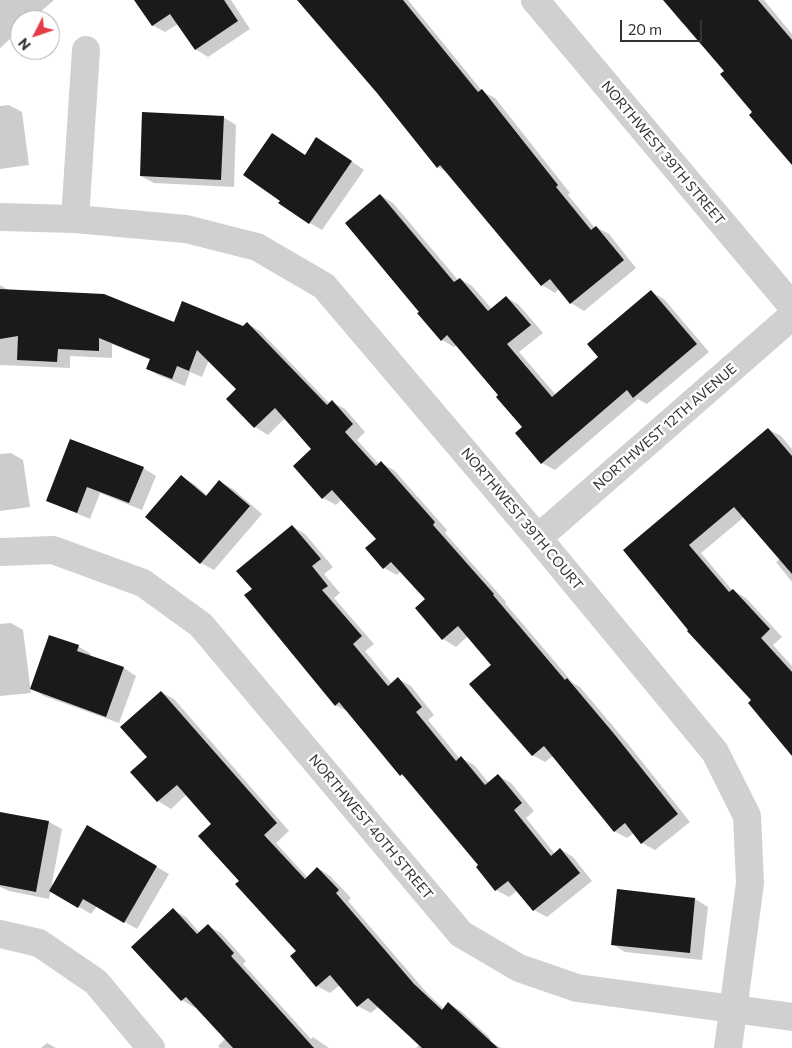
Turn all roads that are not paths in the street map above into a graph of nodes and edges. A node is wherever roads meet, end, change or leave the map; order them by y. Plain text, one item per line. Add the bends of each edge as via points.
1 (534, 0) edge
2 (86, 50) dead end
3 (0, 217) edge
4 (75, 219) junction
5 (792, 306) edge
6 (792, 316) edge
7 (538, 538) junction
8 (0, 552) edge
9 (0, 934) edge
10 (734, 1009) junction
11 (792, 1017) edge
12 (151, 1048) edge
13 (728, 1048) edge

1 - 5 street, NORTHWEST 39TH STREET
2 - 4 street
3 - 4 street, NORTHWEST 39TH COURT
4 - 7 street, NORTHWEST 39TH COURT via 186,229 257,246 324,286
6 - 7 street, NORTHWEST 12TH AVENUE
7 - 10 street, NORTHWEST 39TH COURT via 715,752 747,816 750,883
8 - 10 street, NORTHWEST 40TH STREET via 53,550 142,584 202,625 461,934 519,968 577,988
9 - 12 street via 38,943 96,982
10 - 11 street, NORTHWEST 40TH STREET
10 - 13 street, NORTHWEST 39TH COURT

